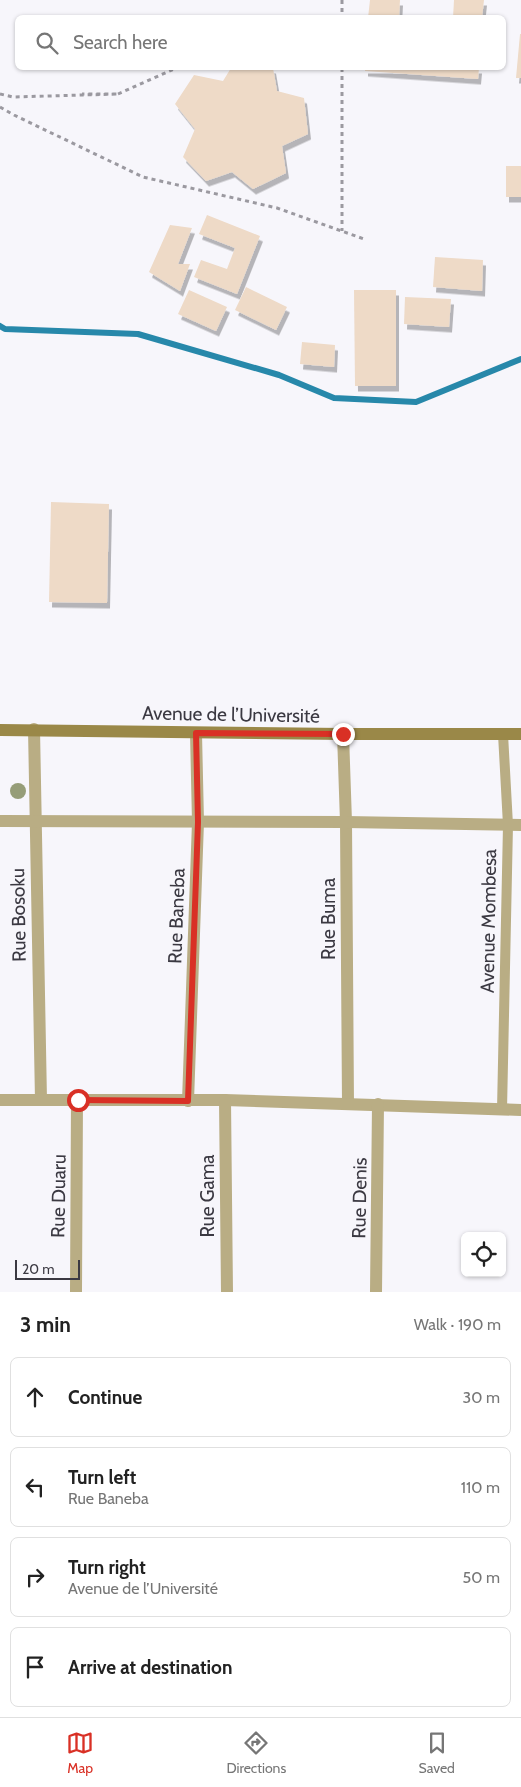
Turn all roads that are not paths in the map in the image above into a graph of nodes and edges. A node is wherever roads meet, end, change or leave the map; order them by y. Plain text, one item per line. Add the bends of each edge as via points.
1 (0, 730) edge
2 (34, 730) junction
3 (196, 733) junction
4 (343, 734) junction
5 (504, 734) junction
6 (521, 734) edge
7 (0, 821) edge
8 (35, 822) junction
9 (198, 822) junction
10 (346, 822) junction
11 (508, 825) junction
12 (521, 825) edge
13 (0, 1100) edge
14 (41, 1100) junction
15 (78, 1100) junction
16 (225, 1100) junction
17 (188, 1101) junction
18 (348, 1104) junction
19 (378, 1104) junction
20 (502, 1110) junction
21 (521, 1110) edge
22 (76, 1292) edge
23 (226, 1292) edge
24 (376, 1292) edge

1 - 2 main road, Avenue de l’Université
2 - 3 main road, Avenue de l’Université
2 - 8 street, Rue Bosoku
3 - 4 main road, Avenue de l’Université
3 - 9 street, Rue Baneba
4 - 5 main road, Avenue de l’Université
4 - 10 street, Rue Buma
5 - 6 main road, Avenue de l’Université
5 - 11 lane, Avenue Mombesa
7 - 8 street
8 - 9 street
8 - 14 street, Rue Bosoku
9 - 10 street
9 - 17 street, Rue Baneba
10 - 11 street
10 - 18 street, Rue Buma
11 - 12 street
11 - 20 lane, Avenue Mombesa
13 - 14 street
14 - 15 street
15 - 17 street
15 - 22 street, Rue Duaru
16 - 17 street
16 - 18 street
16 - 23 street, Rue Gama
18 - 19 street
19 - 20 street
19 - 24 street, Rue Denis
20 - 21 street

